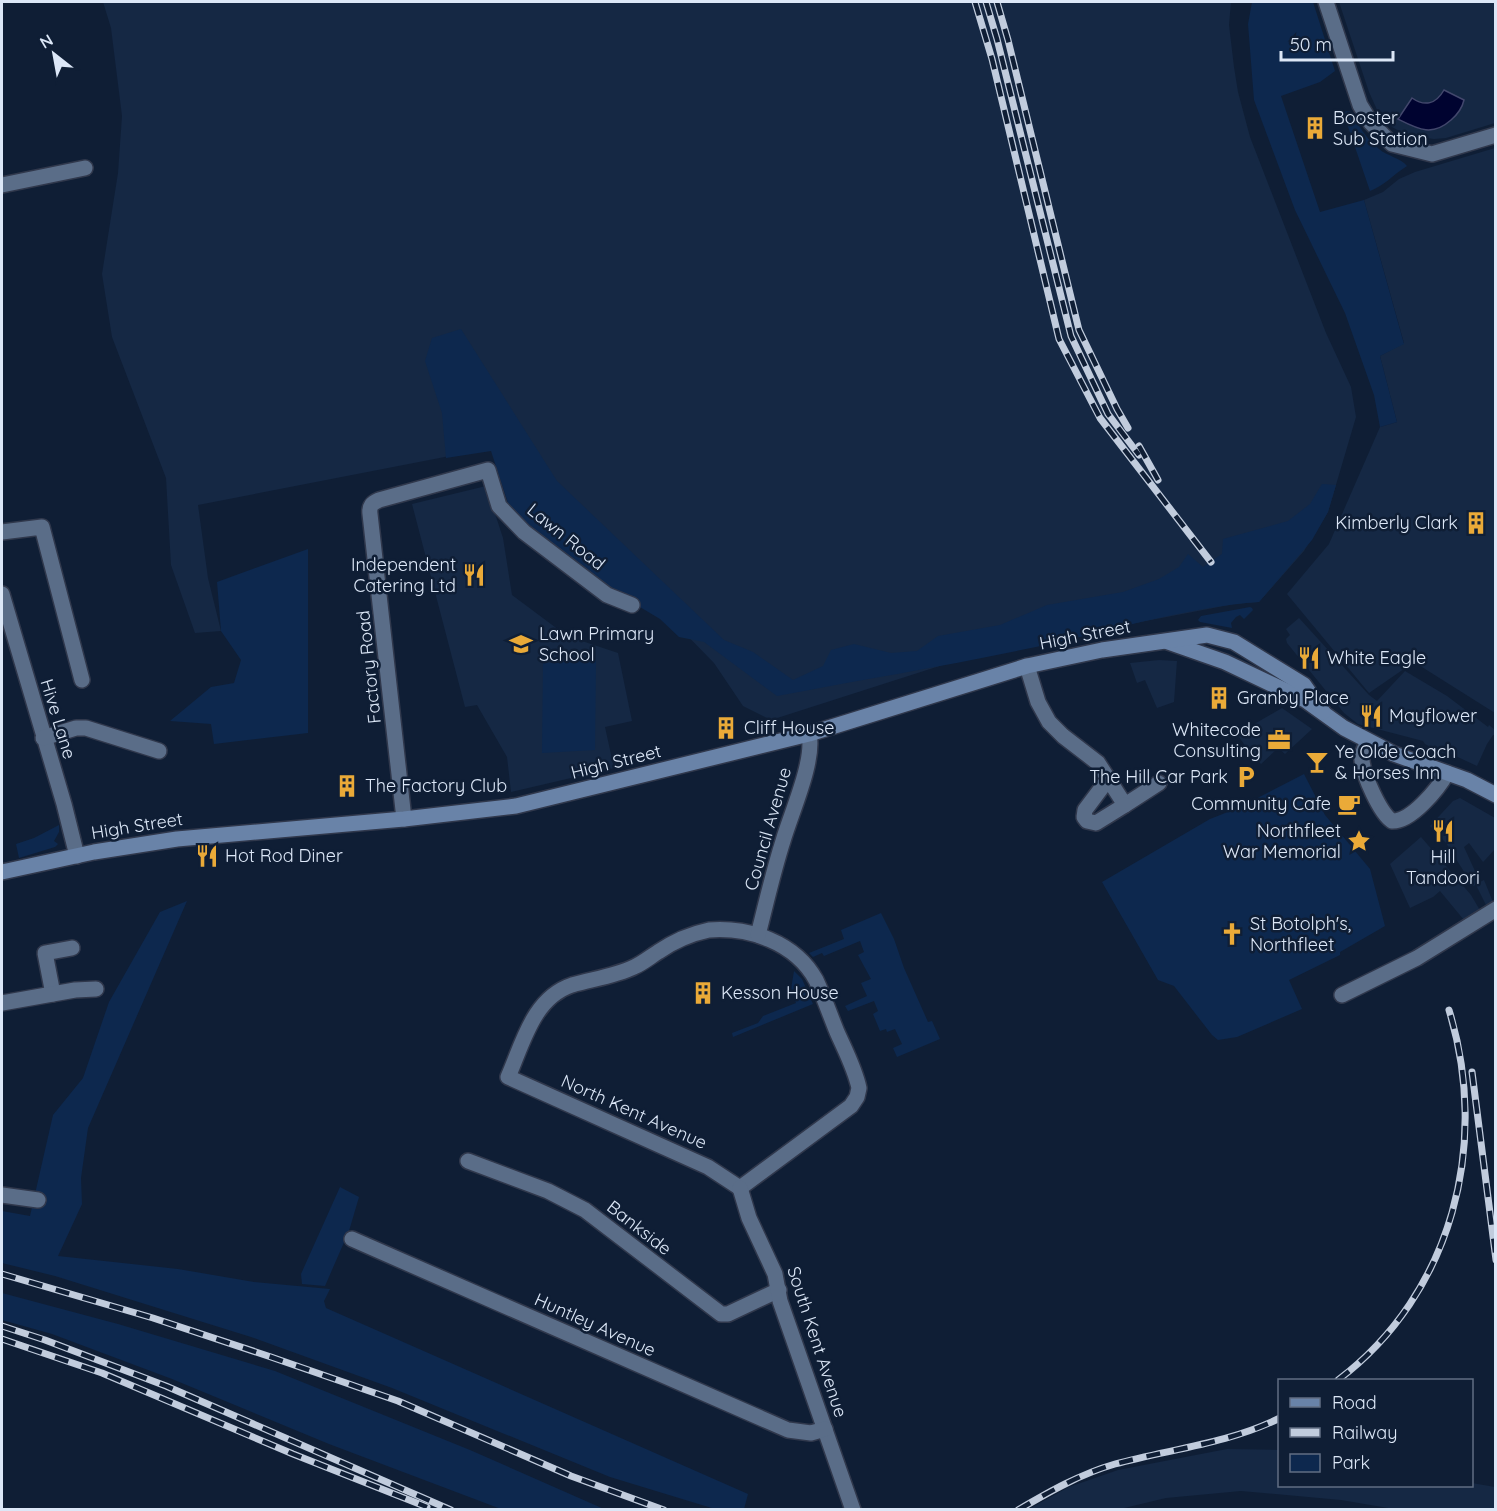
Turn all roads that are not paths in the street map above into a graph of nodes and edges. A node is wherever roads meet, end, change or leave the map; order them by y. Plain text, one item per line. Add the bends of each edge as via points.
1 (1326, 2) edge
2 (1496, 135) edge
3 (85, 168) dead end
4 (2, 185) edge
5 (370, 511) joint
6 (2, 532) edge
7 (2, 594) edge
8 (632, 605) dead end
9 (6, 629) edge
10 (1164, 641) junction
11 (1027, 666) junction
12 (82, 680) dead end
13 (1323, 712) junction
14 (809, 734) junction
15 (43, 738) junction
16 (1368, 742) junction
17 (159, 751) dead end
18 (1447, 773) junction
19 (1109, 778) junction
20 (1159, 783) dead end
21 (1496, 795) edge
22 (1125, 805) junction
23 (404, 819) junction
24 (77, 856) junction
25 (2, 872) edge
26 (1496, 909) edge
27 (758, 935) junction
28 (72, 948) dead end
29 (96, 989) dead end
30 (53, 994) junction
31 (1342, 995) dead end
32 (2, 1003) edge
33 (468, 1161) dead end
34 (740, 1188) junction
35 (2, 1195) edge
36 (38, 1200) dead end
37 (352, 1239) dead end
38 (779, 1290) junction
39 (825, 1429) junction
40 (853, 1509) edge

1 - 2 street via 1360,105 1392,144 1432,154
3 - 4 street
5 - 8 street, Lawn Road via 371,505 379,500 489,470 499,506 524,532 607,595
5 - 23 street, Factory Road
6 - 12 street via 42,527
7 - 9 street, Hive Lane
9 - 15 street, Hive Lane
10 - 11 main road, High Street
10 - 13 main road, High Street via 1225,662
10 - 13 main road via 1207,634 1234,642 1304,685
11 - 14 main road, High Street
11 - 19 street via 1049,722 1098,763
13 - 16 main road, High Street
14 - 23 main road, High Street via 516,806
14 - 27 street, Council Avenue via 808,760
15 - 17 street via 86,728
15 - 24 street, Hive Lane
16 - 18 main road, High Street
16 - 18 street via 1362,756 1363,767 1382,811 1392,821 1412,813 1438,788
18 - 21 main road, High Street
19 - 22 street
19 - 22 street via 1084,810 1084,817 1096,823
20 - 22 street
23 - 24 main road, High Street via 199,836
24 - 25 main road, High Street
26 - 31 street via 1417,958
27 - 34 street via 777,943 813,976 859,1090 851,1106
27 - 34 street, North Kent Avenue via 720,930 692,934 631,968 562,990 535,1015 508,1077 708,1167
28 - 30 street via 45,953
29 - 30 street
30 - 32 street
33 - 38 street, Bankside via 548,1191 585,1210 721,1314
34 - 38 street, South Kent Avenue
35 - 36 street
37 - 39 street, Huntley Avenue via 785,1429 806,1433
38 - 39 street, South Kent Avenue
39 - 40 street, South Kent Avenue

